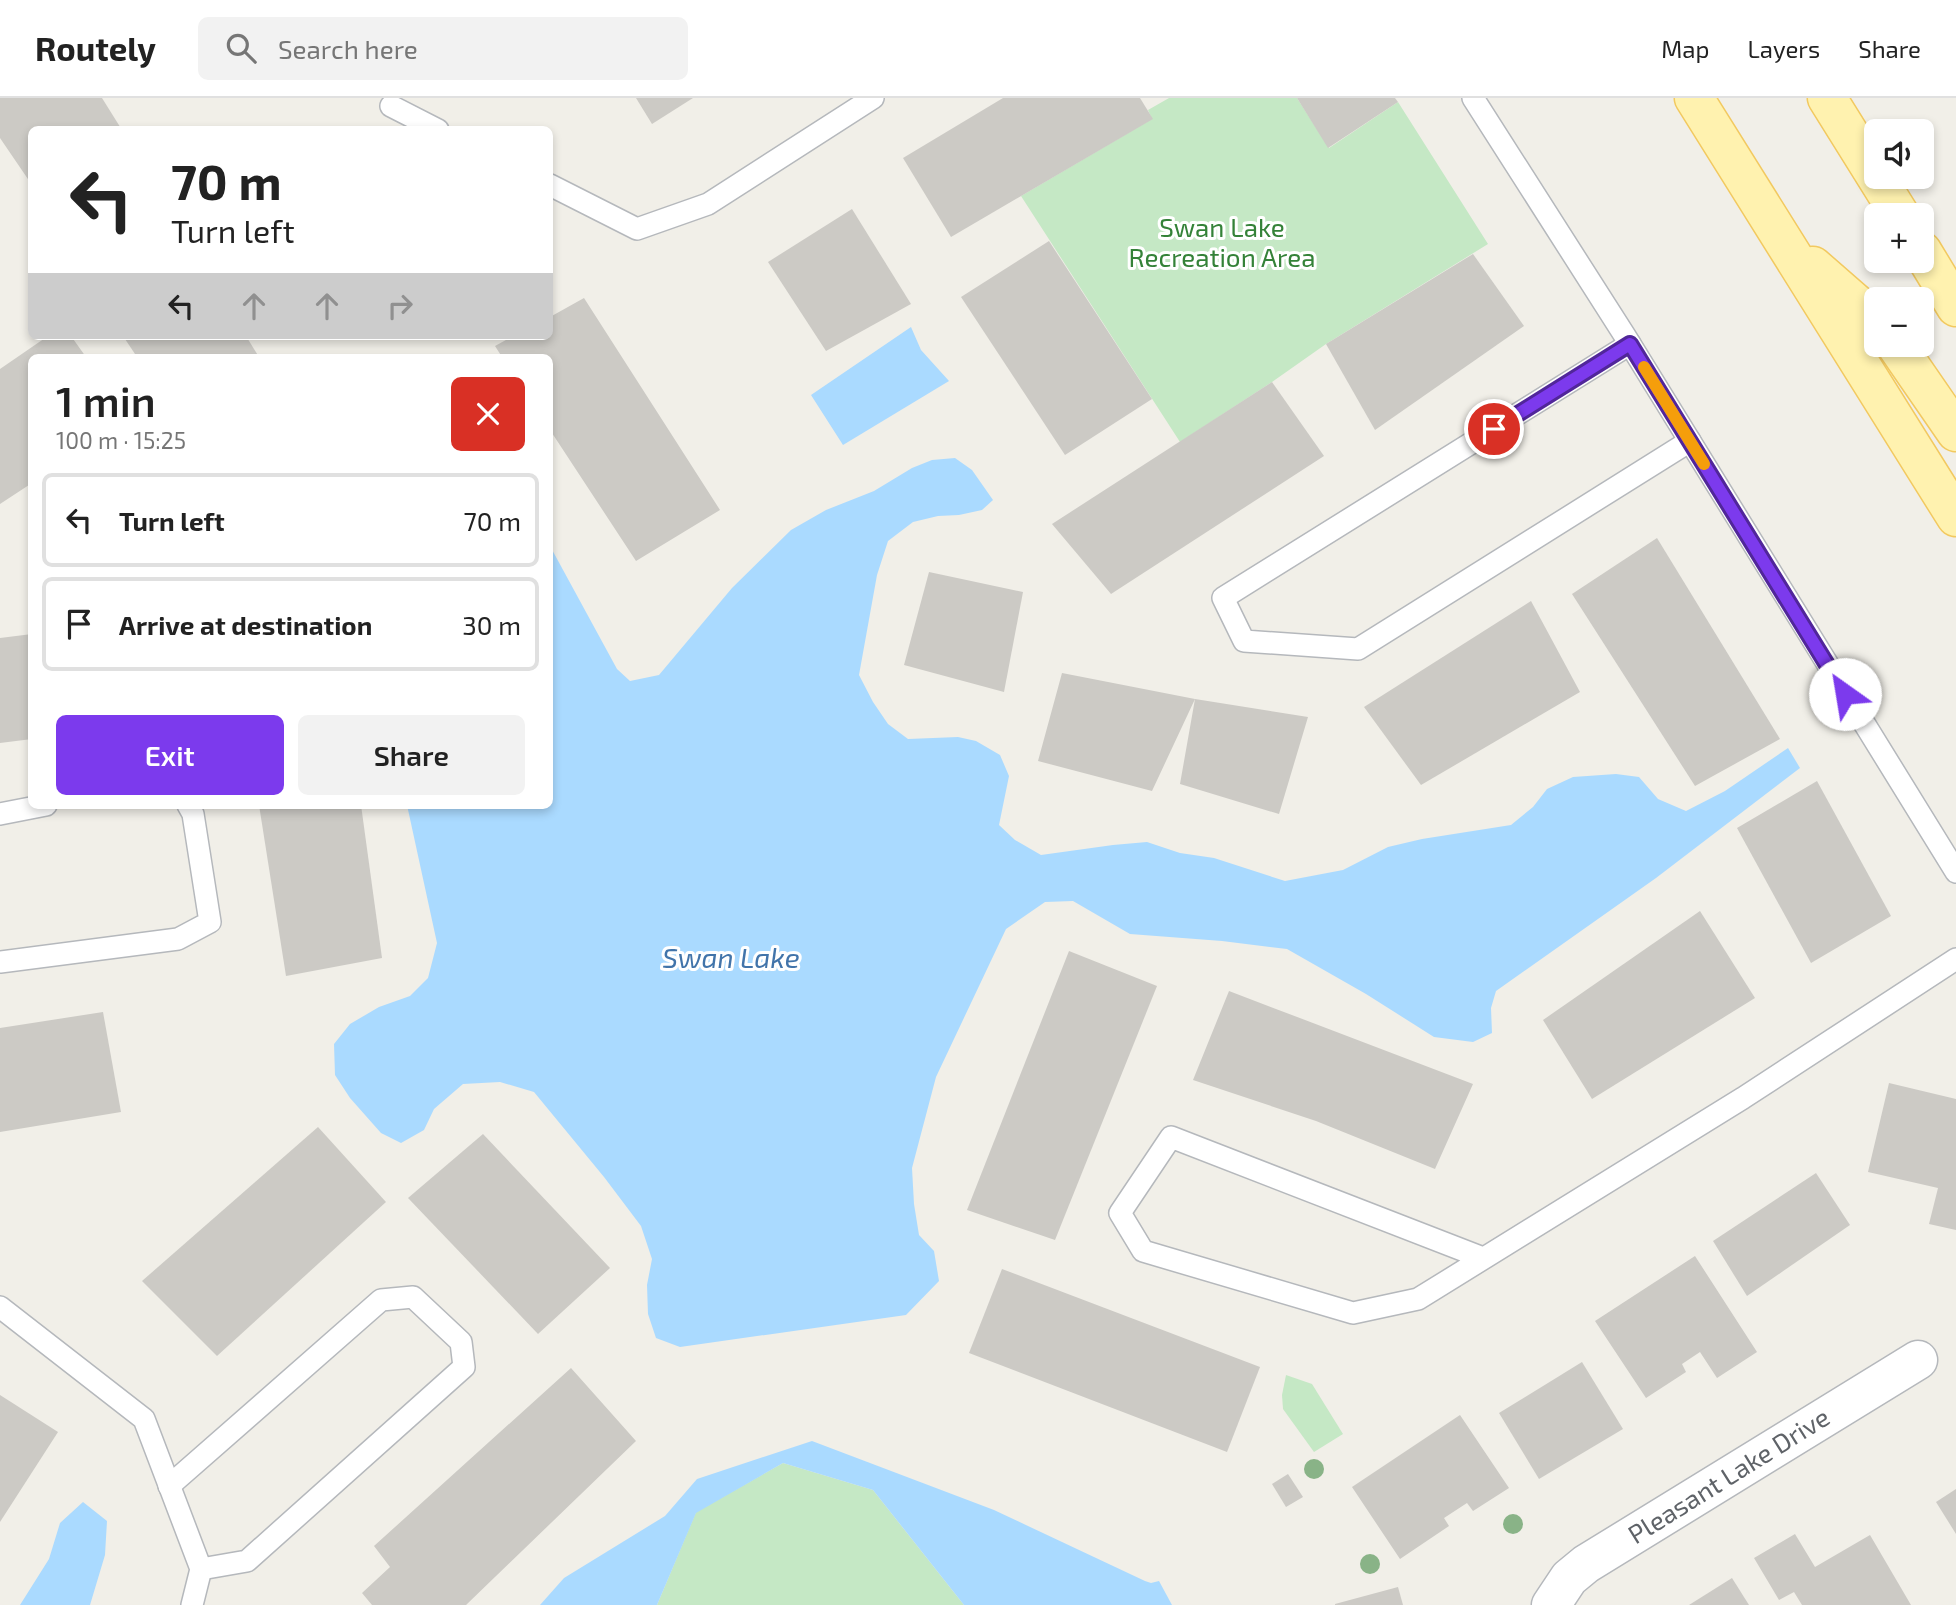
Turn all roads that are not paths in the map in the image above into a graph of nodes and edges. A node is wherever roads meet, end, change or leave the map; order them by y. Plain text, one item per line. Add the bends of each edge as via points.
1 (873, 98) edge
2 (1473, 98) edge
3 (1694, 98) edge
4 (1827, 98) edge
5 (385, 101) edge
6 (431, 126) edge
7 (553, 187) edge
8 (1893, 203) edge
9 (1782, 239) junction
10 (1934, 267) edge
11 (1951, 289) edge
12 (1864, 311) edge
13 (1630, 344) junction
14 (1904, 357) edge
15 (1956, 432) edge
16 (1689, 441) junction
17 (1956, 517) edge
18 (28, 809) edge
19 (190, 809) edge
20 (0, 814) edge
21 (1956, 873) edge
22 (1956, 959) edge
23 (0, 962) edge
24 (1483, 1258) junction
25 (0, 1307) edge
26 (1918, 1360) dead end
27 (169, 1486) junction
28 (201, 1569) junction
29 (192, 1605) edge
30 (1551, 1605) edge

1 - 7 lane via 708,204 637,229
2 - 13 lane
3 - 9 main road
4 - 8 main road
5 - 6 lane
9 - 12 main road
9 - 17 main road
10 - 11 main road
13 - 16 lane
13 - 16 lane via 1223,598 1244,641 1358,649
14 - 15 main road
16 - 21 lane
18 - 20 lane
19 - 23 lane via 210,922 178,939
22 - 24 lane
24 - 24 lane via 1418,1299 1353,1313 1143,1251 1120,1213 1171,1137
25 - 27 lane via 144,1419
26 - 30 street, Pleasant Lake Drive via 1586,1564 1569,1578
27 - 28 lane
27 - 28 lane via 381,1300 413,1297 461,1342 464,1367 247,1561
28 - 29 lane

